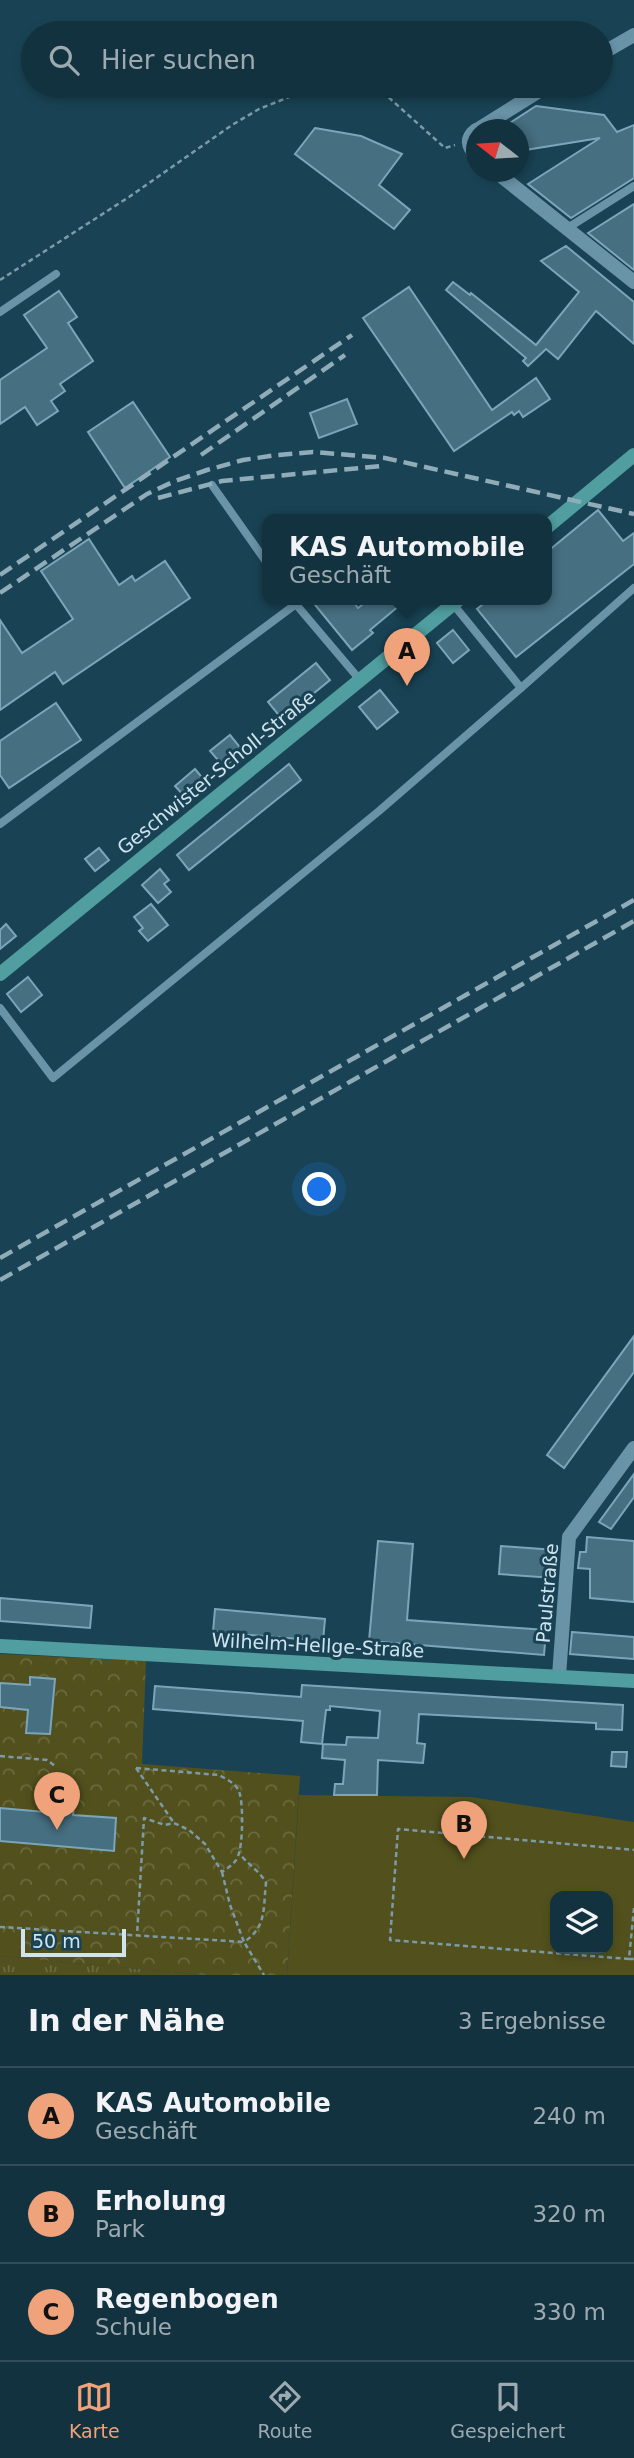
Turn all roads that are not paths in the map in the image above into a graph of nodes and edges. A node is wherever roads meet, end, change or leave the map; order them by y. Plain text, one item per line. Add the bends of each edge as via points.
1 (634, 35) edge
2 (613, 47) edge
3 (529, 98) edge
4 (497, 119) edge
5 (508, 182) edge
6 (634, 187) edge
7 (566, 229) junction
8 (56, 274) dead end
9 (634, 282) edge
10 (0, 312) edge
11 (634, 455) edge
12 (212, 485) dead end
13 (552, 523) edge
14 (262, 556) edge
15 (634, 588) edge
16 (291, 605) edge
17 (298, 605) edge
18 (451, 605) edge
19 (457, 605) edge
20 (360, 680) junction
21 (522, 688) junction
22 (0, 824) edge
23 (0, 974) edge
24 (0, 1008) edge
25 (634, 1448) edge
26 (0, 1646) edge
27 (559, 1676) junction
28 (634, 1681) edge

1 - 2 street
3 - 4 street
5 - 7 street
6 - 7 lane
7 - 9 street
8 - 10 lane
11 - 13 street
12 - 14 lane
15 - 21 lane
16 - 22 lane
17 - 20 lane
18 - 20 street, Geschwister-Scholl-Straße
19 - 21 lane
20 - 23 street, Geschwister-Scholl-Straße
21 - 24 lane via 53,1078
25 - 27 street, Paulstraße via 569,1537
26 - 27 street, Wilhelm-Hellge-Straße
27 - 28 street, Wilhelm-Hellge-Straße

